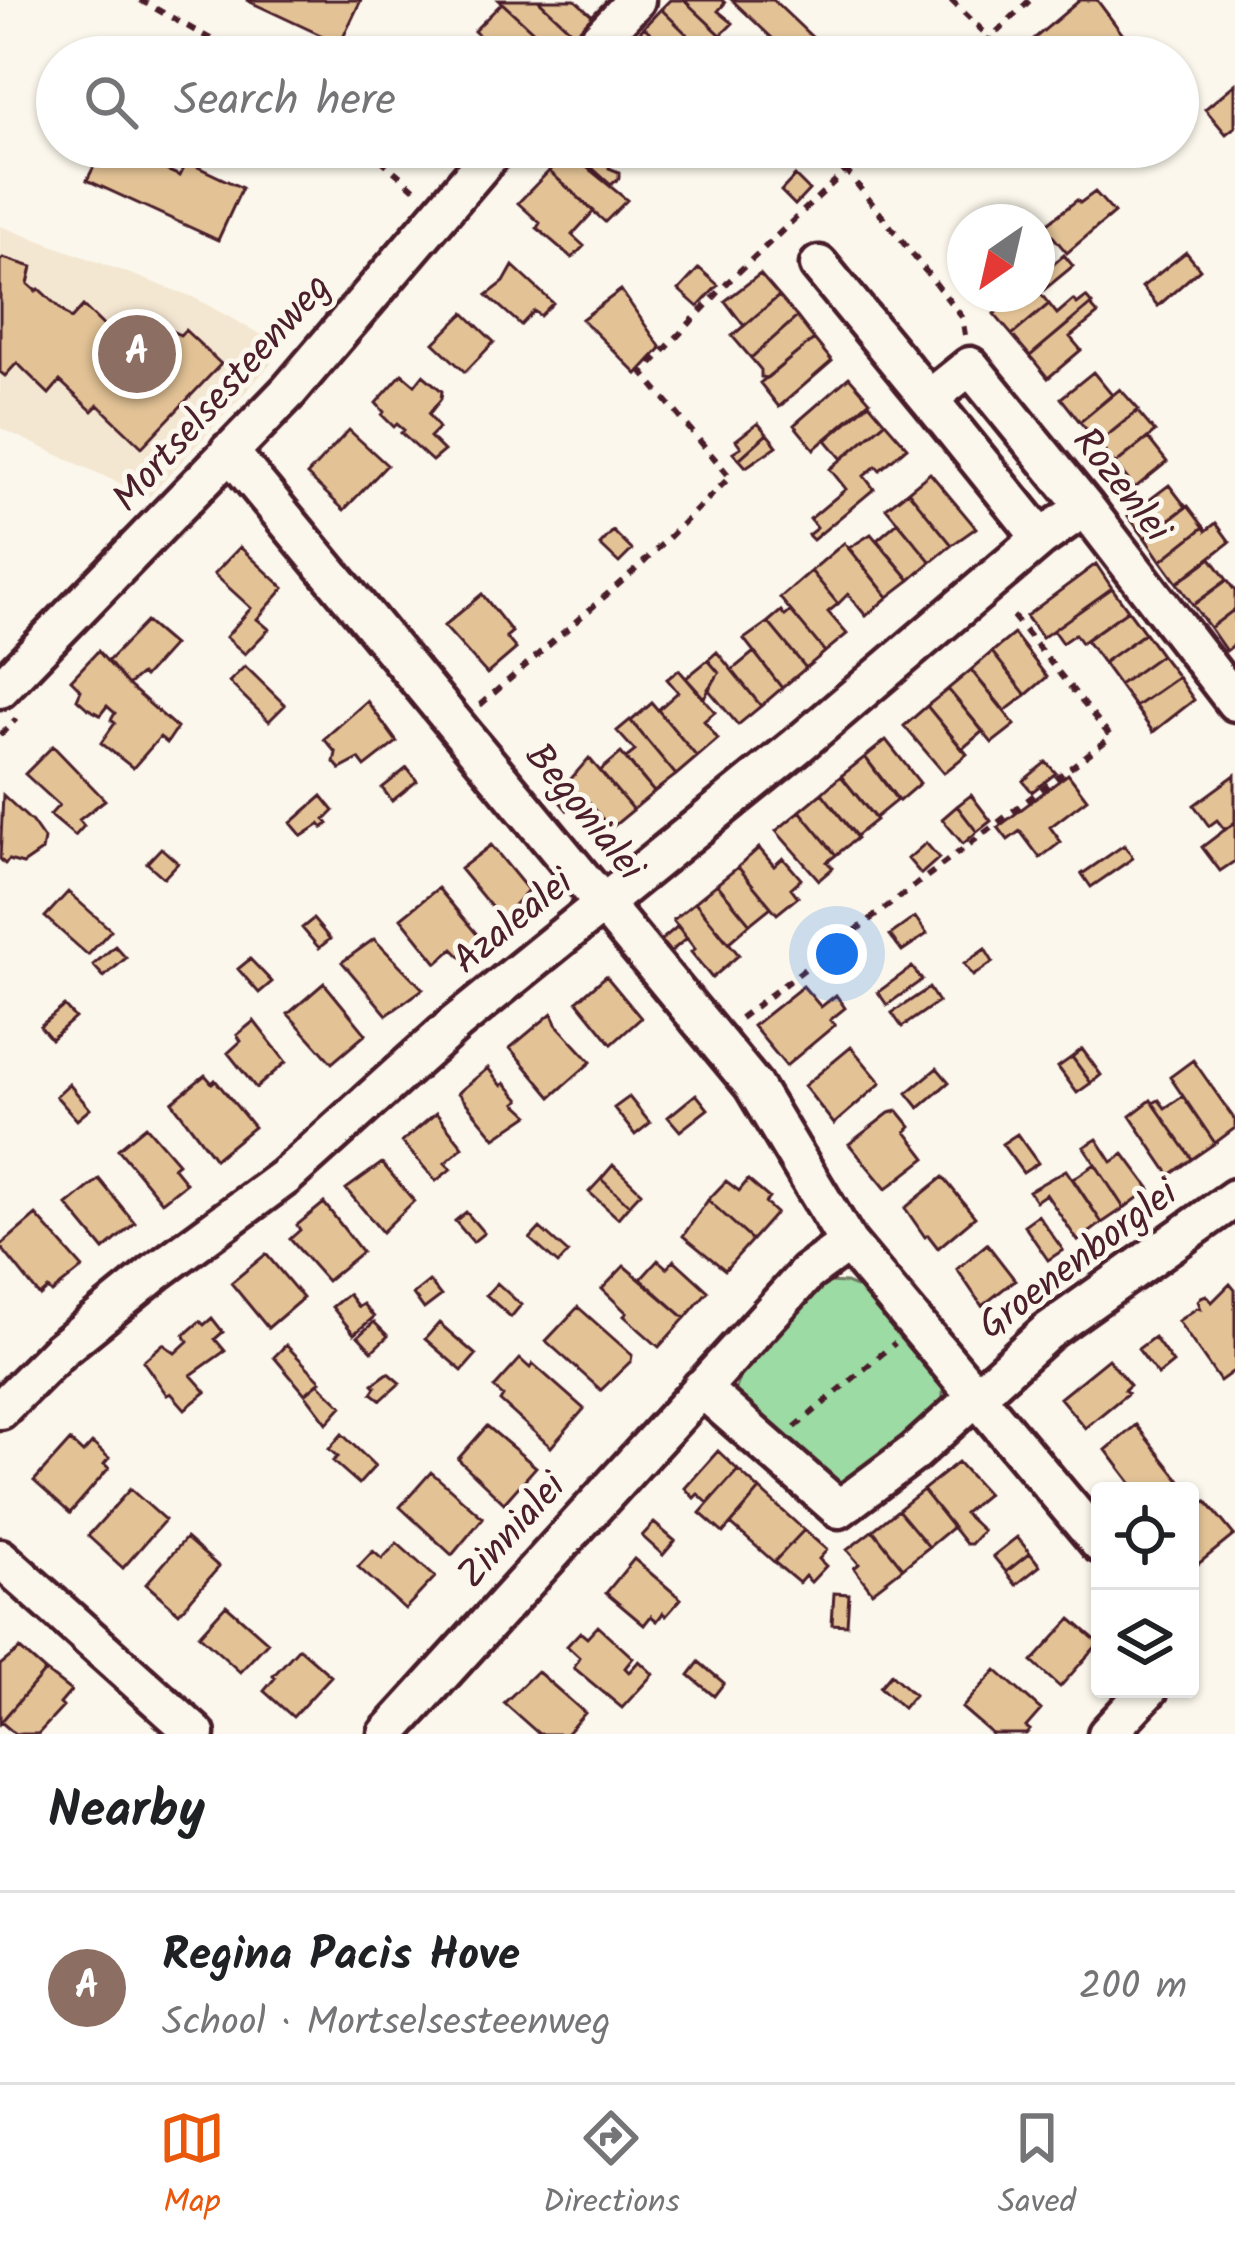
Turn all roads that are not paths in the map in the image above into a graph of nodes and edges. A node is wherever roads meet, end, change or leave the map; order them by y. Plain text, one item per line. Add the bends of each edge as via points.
1 (636, 0) edge
2 (602, 36) edge
3 (479, 168) edge
4 (819, 265) dead end
5 (929, 399) junction
6 (230, 452) junction
7 (1085, 507) junction
8 (1041, 538) junction
9 (0, 689) edge
10 (1235, 702) edge
11 (604, 906) junction
12 (1235, 1198) edge
13 (848, 1243) junction
14 (701, 1388) junction
15 (975, 1394) junction
16 (0, 1411) edge
17 (1091, 1533) edge
18 (0, 1558) edge
19 (1141, 1698) edge
20 (196, 1734) edge
21 (387, 1734) edge
22 (1107, 1734) edge

1 - 2 street
3 - 6 street, Mortselsesteenweg
4 - 5 street
5 - 7 street, Rozenlei via 970,366
5 - 8 street
6 - 9 street, Mortselsesteenweg
6 - 11 street, Begonialei
7 - 8 street, Azalealei
7 - 10 street, Rozenlei
8 - 11 street, Azalealei
11 - 13 street, Begonialei via 753,1085
11 - 16 street, Azalealei via 456,1023 285,1177 60,1350
12 - 15 street, Groenenborglei via 1047,1332
13 - 14 street, Zinnialei via 807,1273
13 - 15 street, Begonialei
14 - 15 street, Groenenborglei via 839,1509
14 - 21 street, Zinnialei
15 - 17 street, Begonialei
18 - 20 street
19 - 22 street

